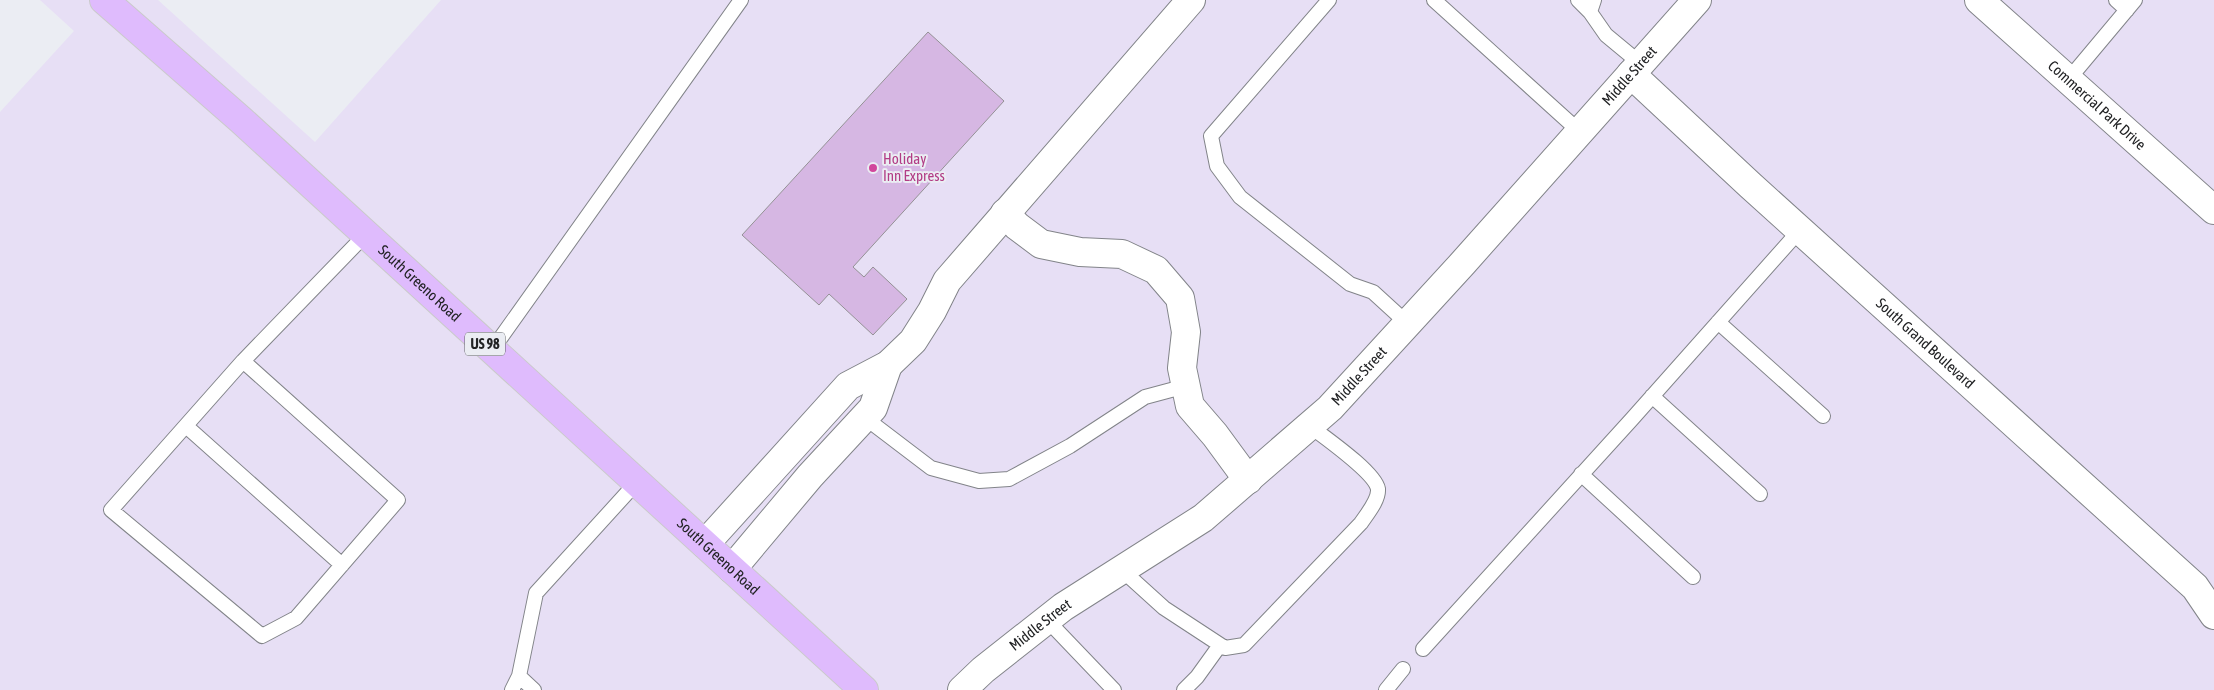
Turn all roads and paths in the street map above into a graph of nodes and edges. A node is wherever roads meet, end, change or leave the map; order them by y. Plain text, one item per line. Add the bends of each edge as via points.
1 (104, 0) edge
2 (740, 0) edge
3 (1191, 0) edge
4 (1329, 0) edge
5 (1434, 0) edge
6 (1578, 0) edge
7 (1698, 0) edge
8 (1979, 0) edge
9 (2116, 0) edge
10 (2131, 5) edge
11 (1592, 6) edge
12 (1636, 69) junction
13 (2068, 80) junction
14 (1580, 132) junction
15 (2214, 210) edge
16 (1005, 213) junction
17 (1800, 230) junction
18 (366, 234) junction
19 (1718, 322) junction
20 (1408, 324) junction
21 (492, 350) junction
22 (243, 360) junction
23 (888, 365) junction
24 (1186, 386) junction
25 (1652, 396) junction
26 (1823, 416) dead end
27 (864, 417) junction
28 (186, 426) junction
29 (1310, 426) junction
30 (1581, 474) junction
31 (1248, 480) junction
32 (637, 482) junction
33 (1760, 494) dead end
34 (705, 544) junction
35 (342, 565) junction
36 (732, 569) junction
37 (1122, 570) junction
38 (1693, 577) dead end
39 (2214, 615) edge
40 (1047, 620) junction
41 (1220, 645) junction
42 (1423, 649) dead end
43 (1403, 669) dead end
44 (519, 676) junction
45 (512, 690) edge
46 (534, 690) edge
47 (864, 690) edge
48 (962, 690) edge
49 (1114, 690) edge
50 (1184, 690) edge
51 (1386, 690) edge

1 - 18 main road, South Greeno Road / US 98
2 - 21 lane
3 - 16 street
4 - 20 lane via 1211,136 1217,166 1240,197 1350,284 1373,292
5 - 14 lane
6 - 11 lane
7 - 12 street, Middle Street
8 - 13 street, Commercial Park Drive
9 - 10 lane
10 - 13 lane
11 - 12 lane via 1606,35
12 - 14 street, Middle Street
12 - 17 street, South Grand Boulevard
13 - 15 street, Commercial Park Drive
14 - 20 street, Middle Street
16 - 23 street via 947,281 914,341
16 - 24 street via 1041,244 1080,252 1122,254 1156,270 1180,298 1186,332 1182,368
17 - 19 lane
17 - 39 street, South Grand Boulevard via 2196,587
18 - 21 main road, South Greeno Road / US 98
18 - 22 lane
19 - 25 lane
19 - 26 lane
20 - 29 street, Middle Street
21 - 32 main road, South Greeno Road / US 98
22 - 28 lane
22 - 35 lane via 398,500
23 - 27 street via 873,408
23 - 34 street via 848,386
24 - 27 lane via 1145,397 1070,446 1009,479 979,481 931,468
24 - 31 street via 1190,406
25 - 30 lane
25 - 33 lane
27 - 36 street
28 - 35 lane
28 - 35 lane via 111,510 262,636 296,618
29 - 31 street, Middle Street
29 - 41 lane via 1369,473 1378,488 1376,500 1361,523 1244,645 1225,648
30 - 38 lane
30 - 42 lane
31 - 37 street, Middle Street via 1203,518
32 - 34 main road, South Greeno Road / US 98
32 - 44 lane via 536,593
34 - 36 main road, South Greeno Road / US 98
36 - 47 main road, South Greeno Road / US 98
37 - 40 street, Middle Street
37 - 41 lane via 1164,608
40 - 48 street, Middle Street
40 - 49 lane
41 - 50 lane
43 - 51 lane
44 - 45 lane
44 - 46 lane

